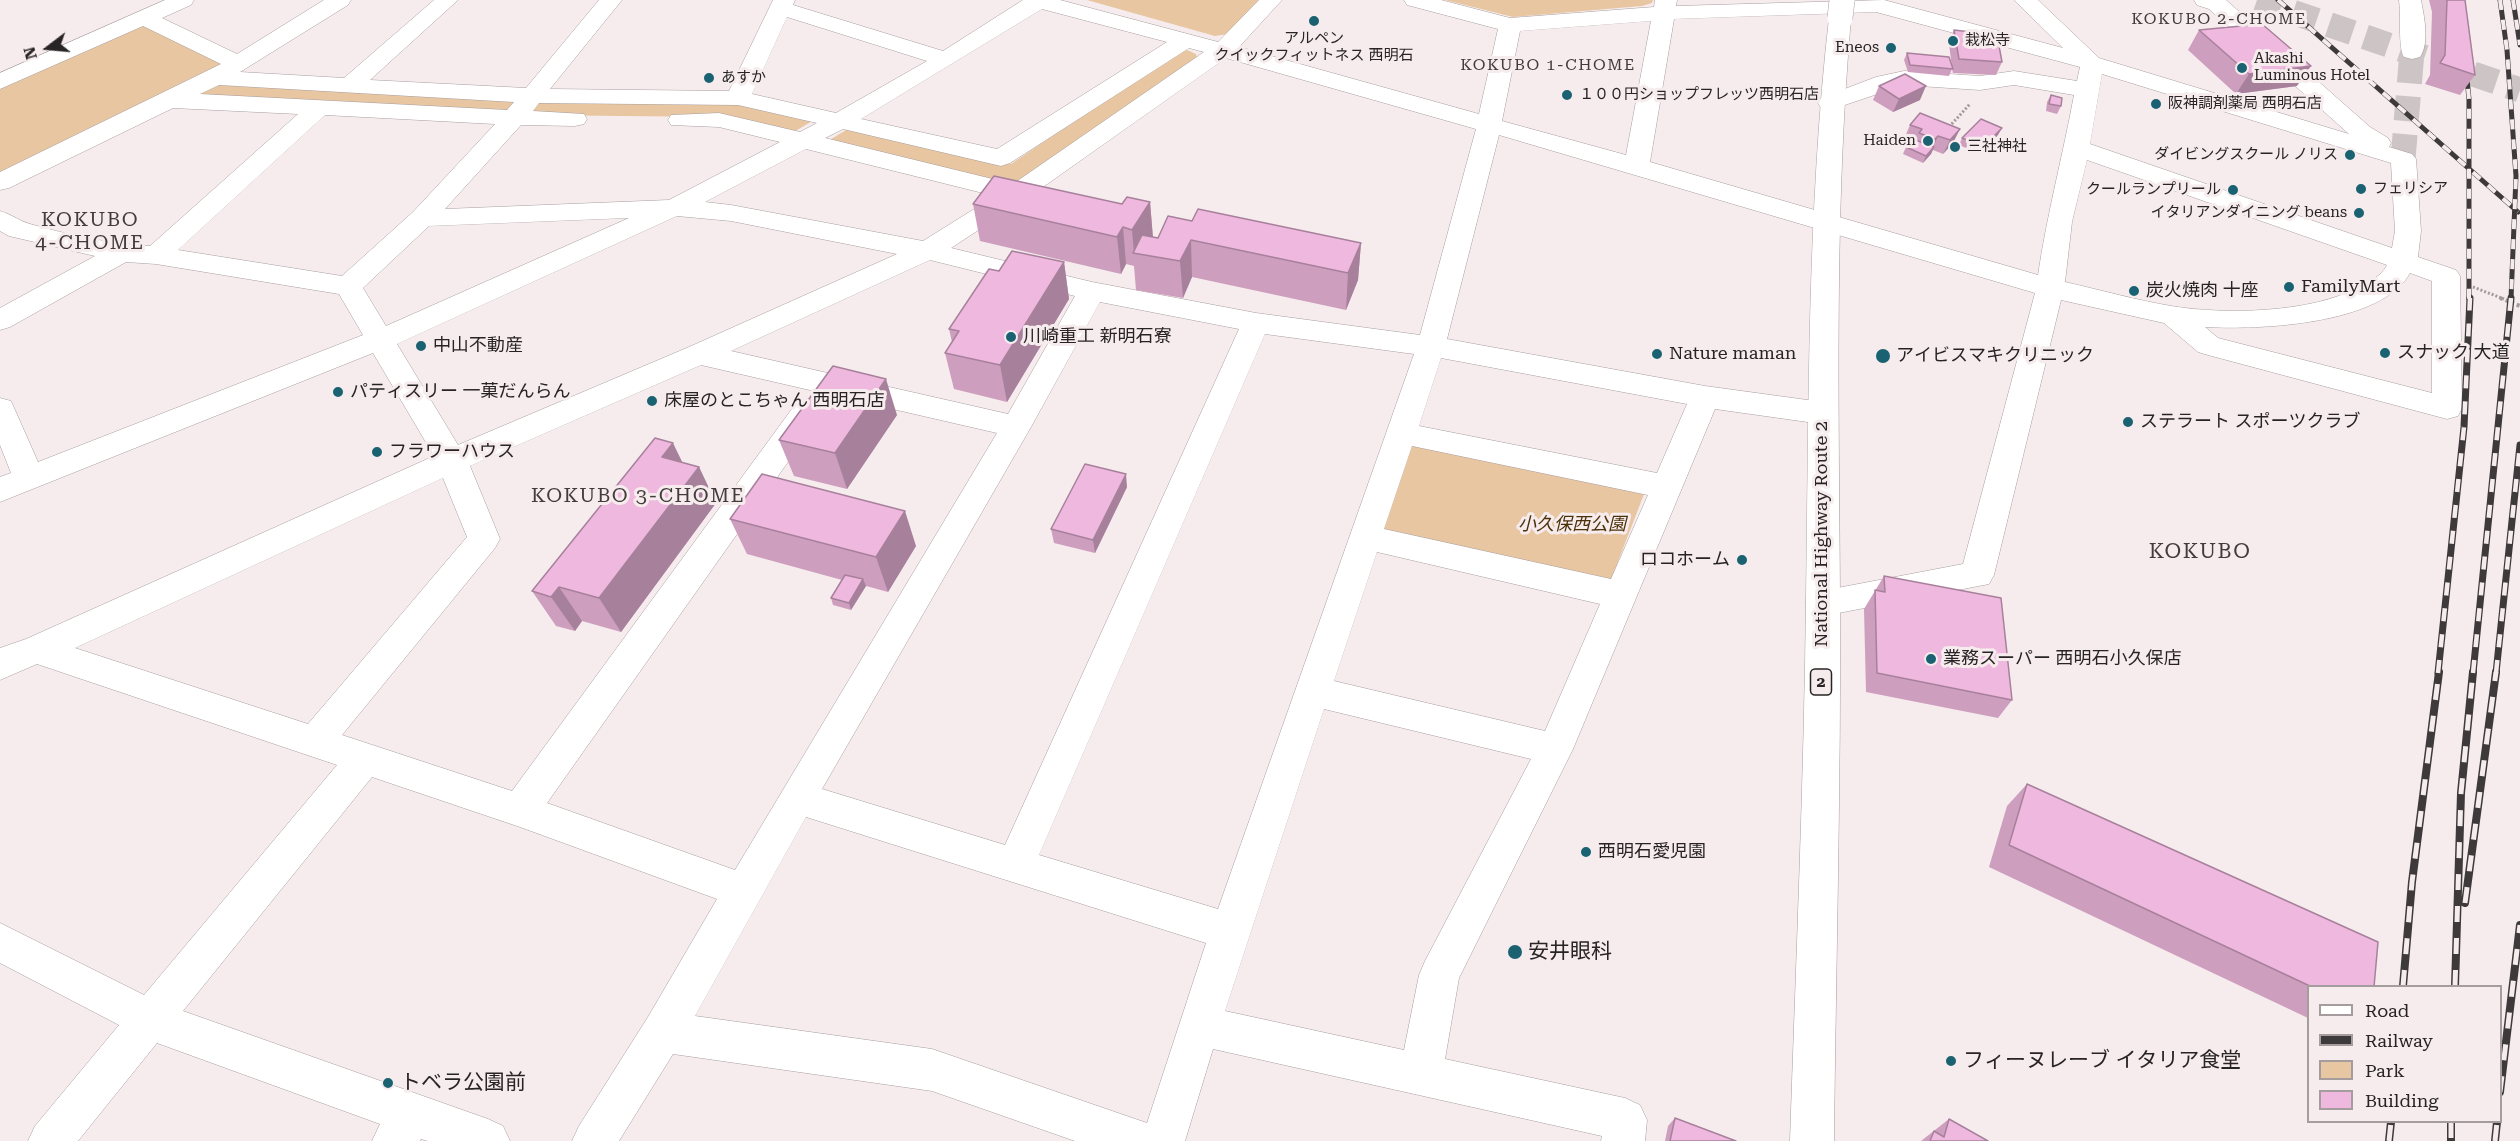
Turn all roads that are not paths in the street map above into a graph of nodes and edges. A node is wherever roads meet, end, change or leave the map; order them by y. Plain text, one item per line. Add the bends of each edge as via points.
1 (183, 0) edge
2 (340, 0) edge
3 (447, 0) edge
4 (611, 0) edge
5 (1038, 0) edge
6 (1271, 0) edge
7 (1415, 0) edge
8 (2025, 0) edge
9 (2205, 0) edge
10 (2410, 0) edge
11 (782, 4) edge
12 (1666, 7) edge
13 (1841, 9) edge
14 (144, 18) junction
15 (1510, 25) junction
16 (1186, 40) junction
17 (1223, 50) junction
18 (2412, 52) tunnel mouth
19 (946, 59) junction
20 (238, 63) junction
21 (2092, 63) junction
22 (215, 78) junction
23 (0, 82) edge
24 (350, 86) junction
25 (2087, 90) junction
26 (532, 96) junction
27 (738, 98) junction
28 (167, 100) junction
29 (1830, 103) junction
30 (319, 108) junction
31 (514, 118) junction
32 (840, 120) junction
33 (1489, 125) junction
34 (803, 140) junction
35 (2078, 148) junction
36 (2403, 159) junction
37 (1637, 166) junction
38 (0, 182) edge
39 (1017, 193) junction
40 (674, 208) junction
41 (422, 218) junction
42 (0, 219) edge
43 (1823, 222) junction
44 (927, 251) junction
45 (122, 253) junction
46 (156, 255) junction
47 (2404, 261) junction
48 (348, 286) junction
49 (2050, 288) junction
50 (1092, 291) junction
51 (2173, 316) junction
52 (0, 320) edge
53 (1257, 322) junction
54 (379, 340) junction
55 (1431, 346) junction
56 (699, 354) junction
57 (826, 385) junction
58 (1705, 397) junction
59 (0, 409) edge
60 (1822, 413) junction
61 (1016, 427) junction
62 (1401, 433) junction
63 (452, 461) junction
64 (29, 478) junction
65 (1667, 487) junction
66 (0, 490) edge
67 (1366, 537) junction
68 (1620, 595) junction
69 (1823, 603) junction
70 (37, 650) junction
71 (0, 666) edge
72 (1313, 691) junction
73 (316, 741) junction
74 (1555, 749) junction
75 (365, 758) junction
76 (796, 798) junction
77 (520, 810) junction
78 (1015, 865) junction
79 (744, 891) junction
80 (1230, 932) junction
81 (0, 942) edge
82 (151, 1020) junction
83 (1201, 1026) junction
84 (663, 1032) junction
85 (1421, 1075) junction
86 (403, 1127) edge
87 (50, 1141) edge
88 (488, 1141) edge
89 (594, 1141) edge
90 (1137, 1141) edge
91 (1163, 1141) edge
92 (1623, 1141) edge
93 (1812, 1141) edge

1 - 14 main road
2 - 20 main road
3 - 24 main road
4 - 26 main road
5 - 16 main road
5 - 19 main road
6 - 17 main road
7 - 15 main road
8 - 21 main road
9 - 36 main road via 2217,4 2361,132
10 - 18 main road
11 - 19 main road
11 - 27 main road
12 - 15 main road
12 - 21 main road via 1877,6
12 - 37 main road
13 - 29 main road, National Highway Route 2 / 2
14 - 20 main road
14 - 23 main road
15 - 33 main road
16 - 17 main road
16 - 32 main road via 1001,158
17 - 33 main road
17 - 39 main road
19 - 32 main road
20 - 22 main road
21 - 25 main road
21 - 36 main road
22 - 24 main road
22 - 28 main road
24 - 26 main road
25 - 29 main road via 2014,78 1980,83 1904,78
25 - 35 main road
26 - 27 main road
26 - 31 main road
27 - 32 main road
28 - 30 main road
28 - 38 main road
29 - 43 main road, National Highway Route 2 / 2
30 - 31 main road
30 - 46 main road
31 - 34 main road via 719,120
31 - 41 main road
32 - 34 main road
33 - 37 main road
33 - 55 main road
34 - 39 main road
34 - 40 main road
35 - 47 main road
35 - 49 main road via 2059,222
36 - 47 main road via 2408,231
37 - 43 main road
39 - 44 main road
40 - 41 main road
40 - 44 main road via 730,213
40 - 54 main road
41 - 48 main road
42 - 45 main road via 18,230
43 - 49 main road
43 - 60 main road, National Highway Route 2 / 2
44 - 50 main road
44 - 56 main road
45 - 46 main road
45 - 52 main road
46 - 48 main road
47 - 51 main road via 2393,280 2357,300 2312,314 2244,320
47 - 51 main road via 2446,276 2447,408 2208,345
48 - 54 main road
49 - 51 main road
49 - 69 main road via 1977,575
50 - 53 main road
50 - 61 main road
53 - 55 main road
53 - 78 main road
54 - 63 main road
54 - 64 main road
55 - 58 main road
55 - 62 main road
56 - 57 main road
56 - 63 main road
57 - 61 main road
57 - 77 main road
58 - 60 main road
58 - 65 main road
59 - 64 main road
60 - 69 main road, National Highway Route 2 / 2
61 - 76 main road
62 - 65 main road
62 - 67 main road
63 - 70 main road
63 - 73 main road via 484,539
64 - 66 main road
65 - 68 main road
67 - 68 main road
67 - 72 main road
68 - 74 main road
69 - 93 main road, National Highway Route 2 / 2
70 - 71 main road
70 - 73 main road
72 - 74 main road
72 - 80 main road
73 - 75 main road
74 - 85 main road via 1439,975
75 - 77 main road
75 - 82 main road
76 - 78 main road
76 - 79 main road
77 - 79 main road
78 - 80 main road
79 - 84 main road
80 - 83 main road
81 - 82 main road
82 - 86 main road
82 - 87 main road
83 - 85 main road
83 - 91 main road
84 - 89 main road
84 - 90 main road via 932,1071
85 - 92 main road via 1625,1120
86 - 88 main road

